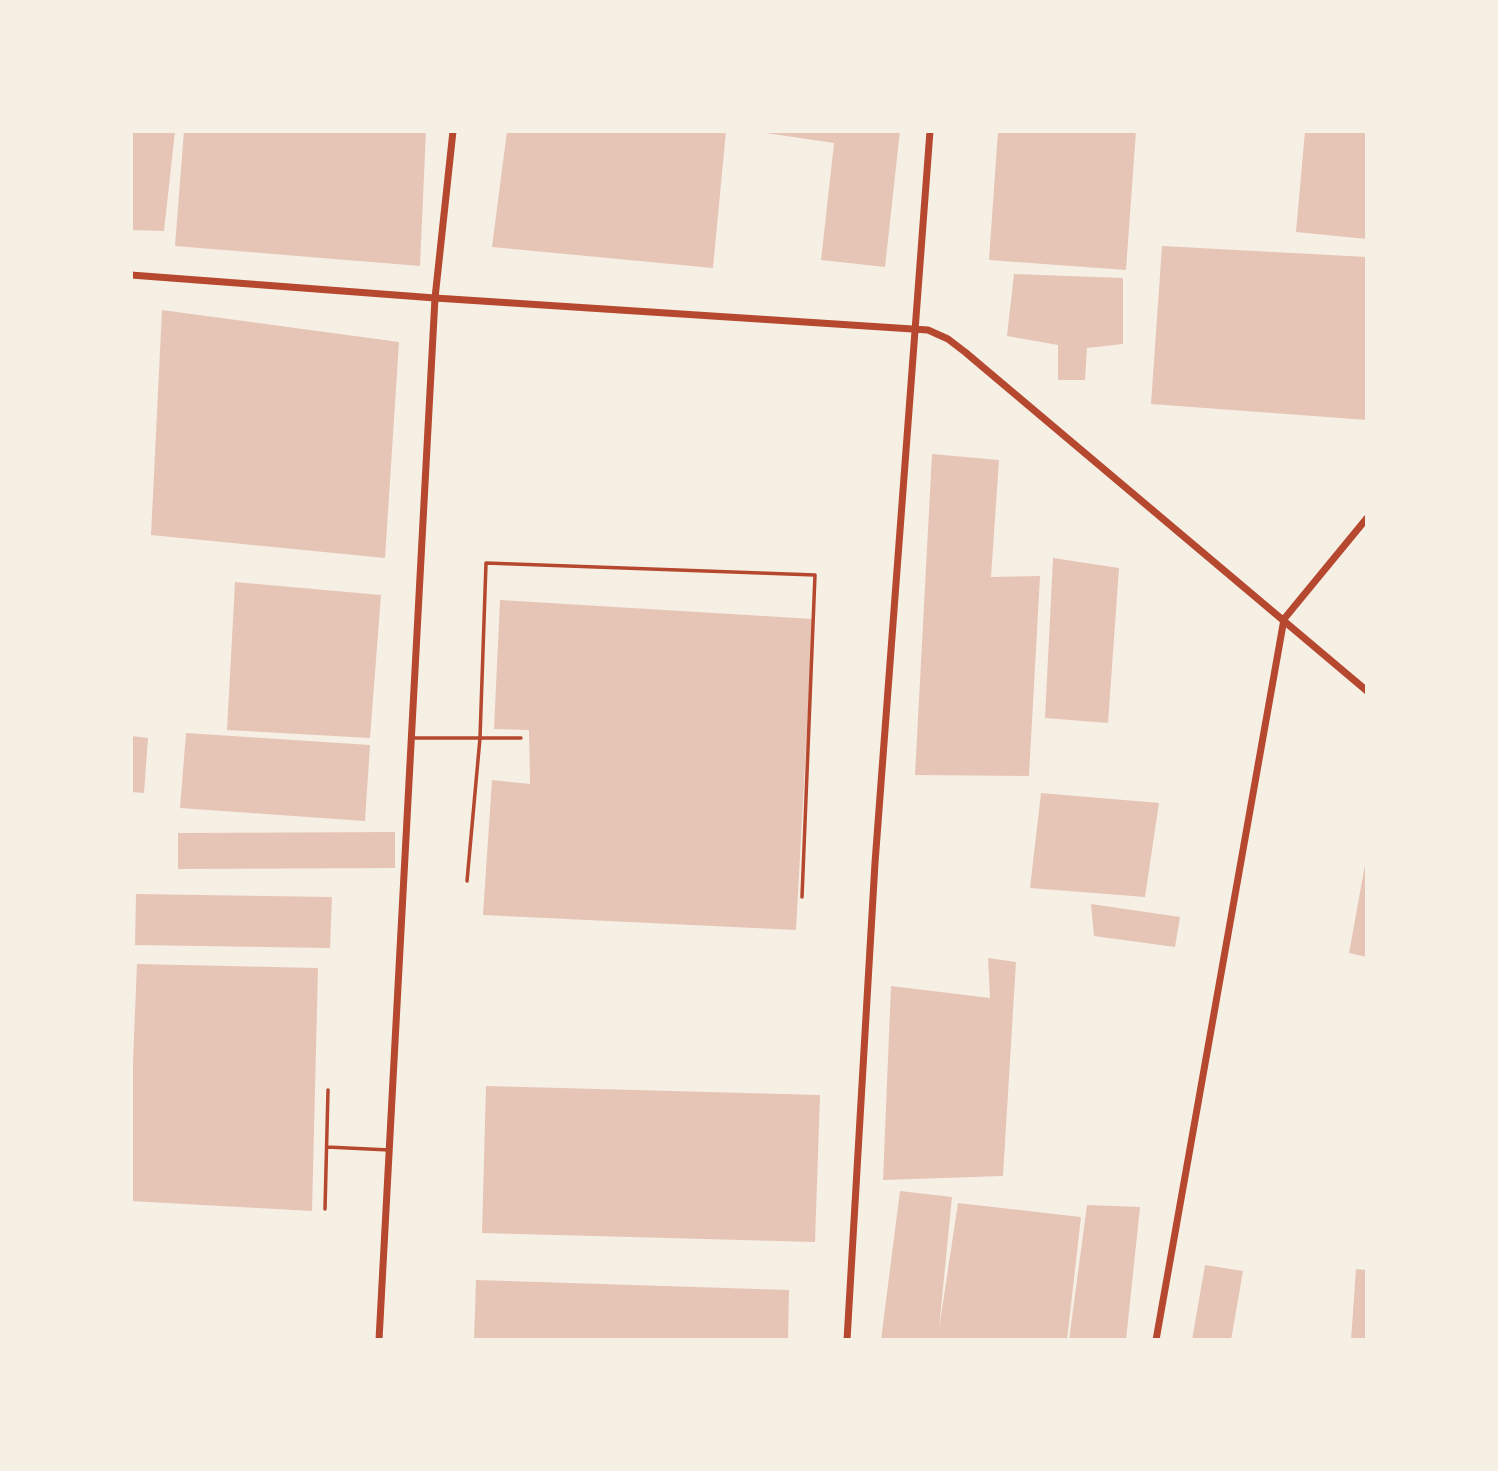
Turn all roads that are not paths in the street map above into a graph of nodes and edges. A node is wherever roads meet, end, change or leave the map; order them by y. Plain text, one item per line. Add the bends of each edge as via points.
1 (453, 131) edge
2 (930, 131) edge
3 (131, 275) edge
4 (436, 298) junction
5 (914, 328) junction
6 (1367, 518) edge
7 (1284, 619) junction
8 (1367, 691) edge
9 (411, 738) junction
10 (480, 738) junction
11 (521, 738) dead end
12 (467, 881) dead end
13 (802, 897) dead end
14 (328, 1090) dead end
15 (327, 1147) junction
16 (389, 1150) junction
17 (326, 1209) dead end
18 (379, 1340) edge
19 (847, 1340) edge
20 (1156, 1340) edge

1 - 4 street
2 - 5 street
3 - 4 street
4 - 5 street
4 - 9 street
5 - 7 street via 928,330 965,352
5 - 19 street
6 - 7 street
7 - 8 street
7 - 20 street
9 - 10 lane
9 - 16 street
10 - 11 lane
10 - 12 lane
10 - 13 lane via 486,563 815,575
14 - 15 lane
15 - 16 lane
15 - 17 lane
16 - 18 street

